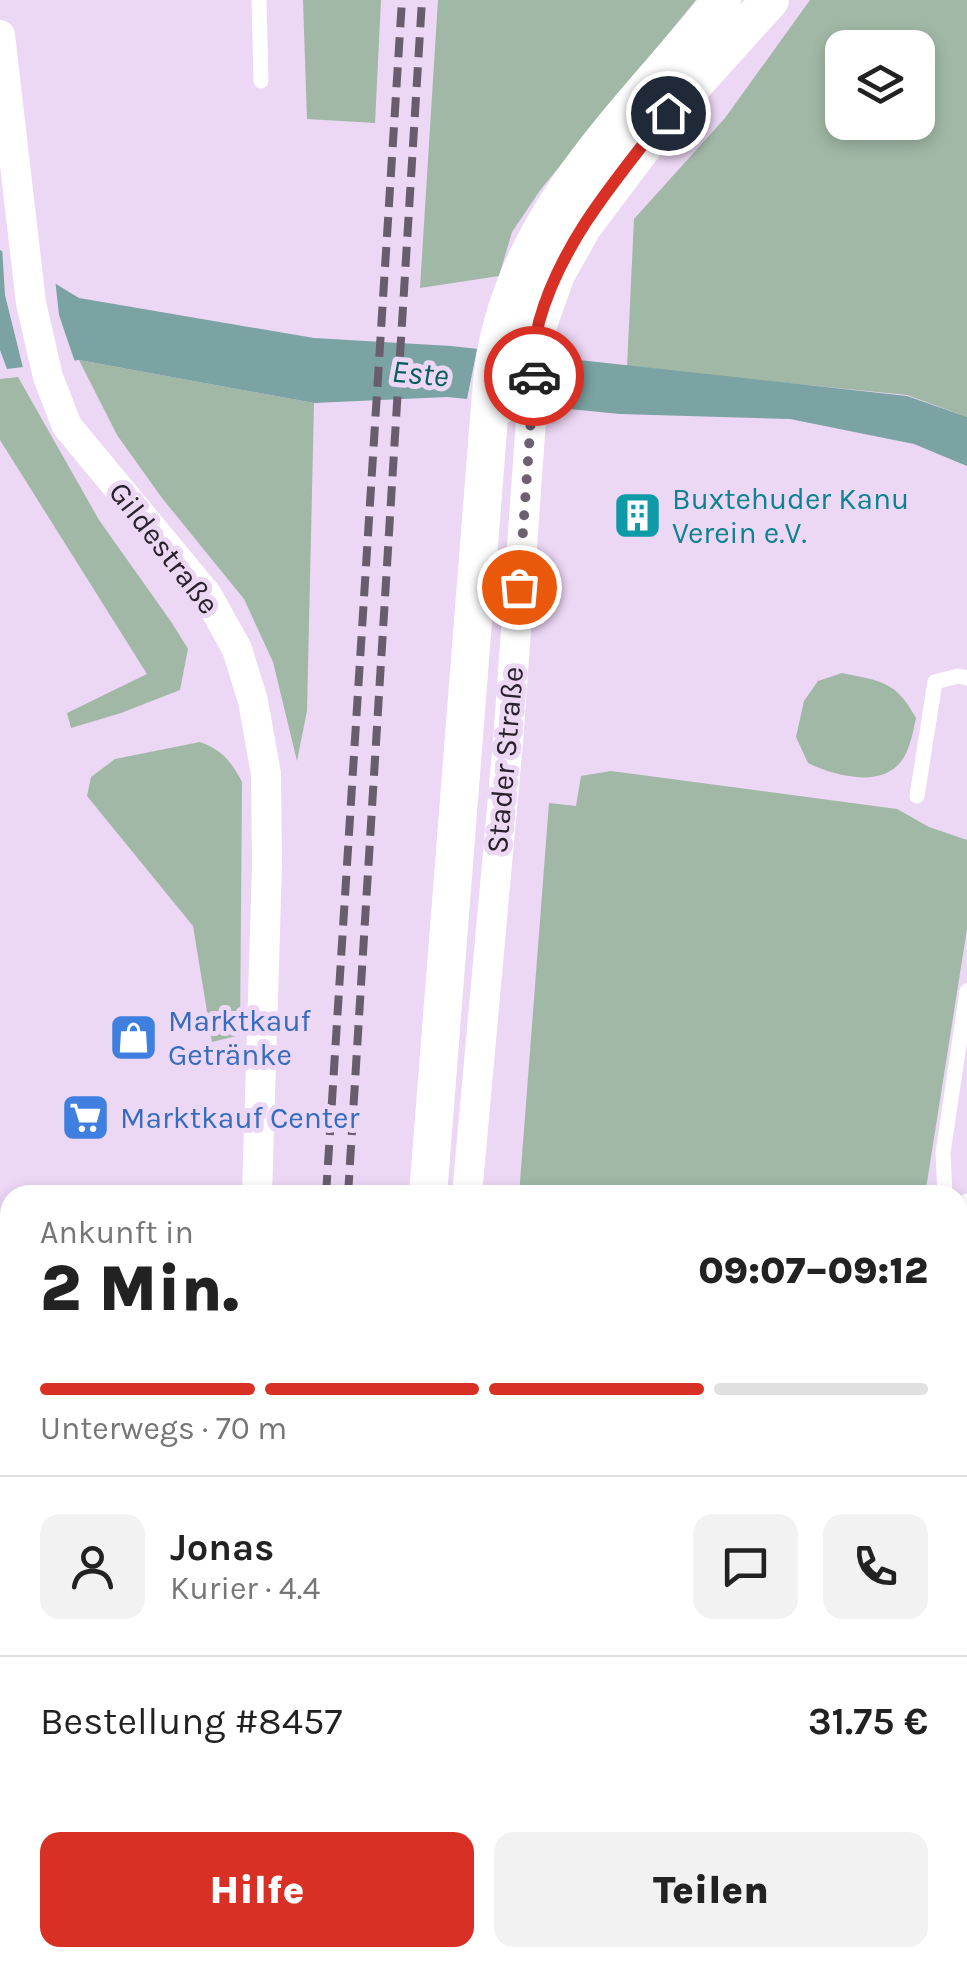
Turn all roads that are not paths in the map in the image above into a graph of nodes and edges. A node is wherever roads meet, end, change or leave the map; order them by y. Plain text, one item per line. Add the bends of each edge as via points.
1 (259, 0) edge
2 (722, 0) edge
3 (770, 0) edge
4 (0, 34) edge
5 (261, 81) dead end
6 (539, 273) junction
7 (538, 325) junction
8 (488, 430) junction
9 (967, 678) edge
10 (917, 796) dead end
11 (967, 990) edge
12 (257, 1185) edge
13 (429, 1185) edge
14 (467, 1185) edge
15 (945, 1185) edge

1 - 5 lane
2 - 6 street via 553,207 531,247
3 - 6 street
4 - 12 street, Gildestraße via 31,303 48,377 67,426 207,595 236,649 253,701 266,792
6 - 7 street
6 - 8 street via 501,328
7 - 8 street
7 - 14 street, Stader Straße
8 - 13 street
9 - 10 lane via 935,682
11 - 15 lane via 943,1154

